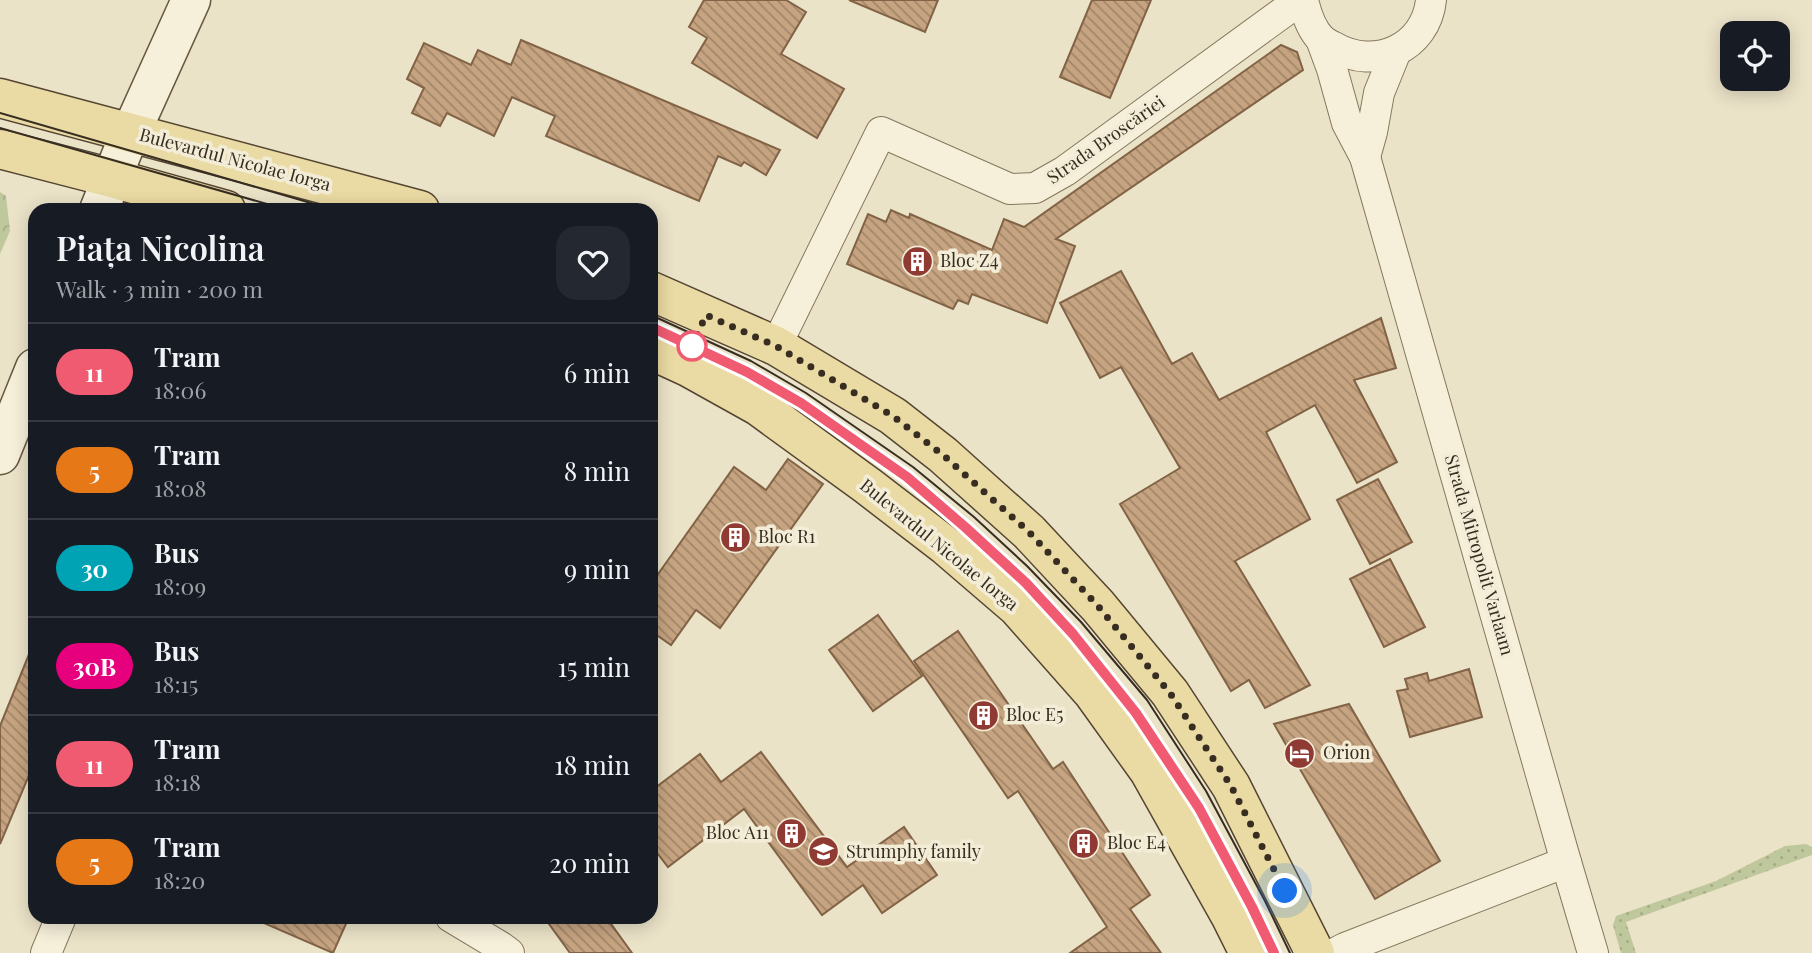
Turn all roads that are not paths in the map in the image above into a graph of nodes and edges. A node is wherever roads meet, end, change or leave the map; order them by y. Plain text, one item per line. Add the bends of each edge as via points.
1 (191, 0) edge
2 (1302, 0) edge
3 (1432, 0) edge
4 (1321, 39) junction
5 (1396, 51) junction
6 (0, 98) edge
7 (131, 132) junction
8 (0, 149) edge
9 (1365, 157) junction
10 (106, 194) edge
11 (174, 203) edge
12 (394, 203) edge
13 (658, 294) edge
14 (776, 346) junction
15 (658, 353) edge
16 (28, 385) edge
17 (0, 454) edge
18 (1566, 862) junction
19 (58, 924) edge
20 (463, 924) edge
21 (46, 953) edge
22 (509, 953) edge
23 (1249, 953) edge
24 (1315, 953) edge
25 (1335, 953) edge
26 (1593, 953) edge

1 - 7 main road
2 - 4 street, Strada Mitropolit Varlaam
2 - 14 street, Strada Broscăriei via 1035,188 1010,189 881,132
3 - 5 street via 1419,32
4 - 5 street via 1345,54 1362,58
4 - 9 street, Strada Mitropolit Varlaam via 1347,123
5 - 9 street via 1379,93
6 - 7 main road, Bulevardul Nicolae Iorga
7 - 10 main road
7 - 12 main road, Bulevardul Nicolae Iorga
8 - 10 main road
9 - 18 street, Strada Mitropolit Varlaam
10 - 11 main road
13 - 14 main road
14 - 24 main road via 893,416 943,455 1029,532 1098,606 1170,693 1231,786
15 - 23 main road, Bulevardul Nicolae Iorga via 758,406 946,546 1017,607 1093,693 1149,771
16 - 17 main road
18 - 25 street
18 - 26 street, Strada Mitropolit Varlaam
19 - 21 street
20 - 22 street

